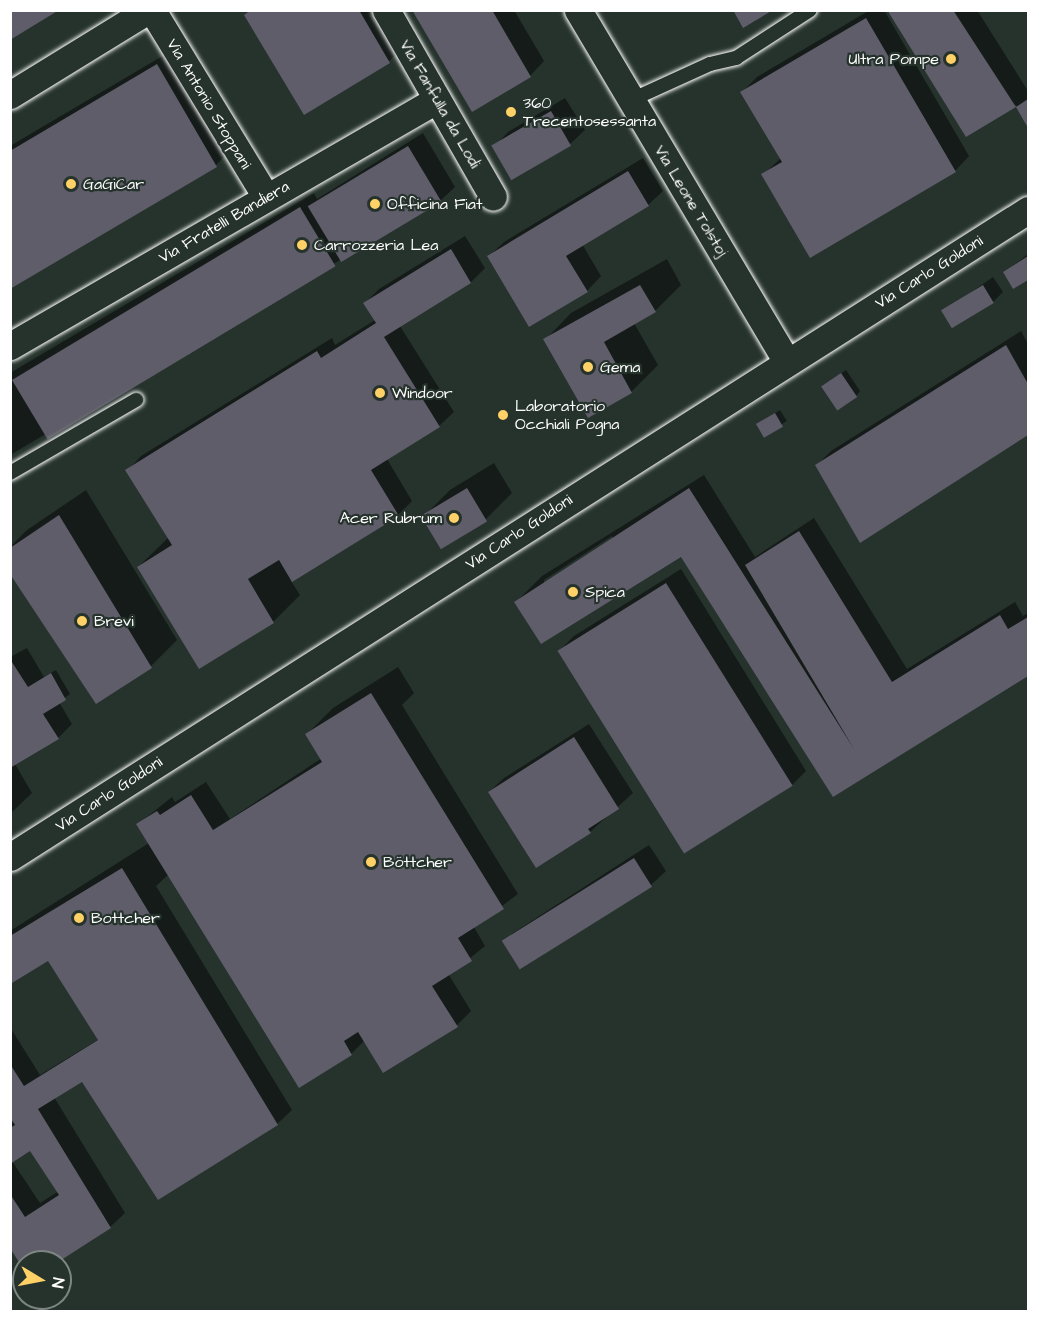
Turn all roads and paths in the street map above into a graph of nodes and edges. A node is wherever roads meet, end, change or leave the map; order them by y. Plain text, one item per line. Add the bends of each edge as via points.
1 (150, 10) edge
2 (386, 10) edge
3 (578, 10) edge
4 (810, 10) edge
5 (10, 95) edge
6 (437, 99) junction
7 (631, 100) junction
8 (266, 197) junction
9 (493, 197) dead end
10 (1029, 210) edge
11 (10, 346) edge
12 (786, 362) junction
13 (136, 400) dead end
14 (10, 473) edge
15 (10, 857) edge

1 - 5 street
1 - 8 street, Via Antonio Stoppani
2 - 6 street, Via Fanfulla da Lodi
3 - 7 street, Via Leone Tolstoj
4 - 7 lane via 736,58 710,64
6 - 8 street, Via Fratelli Bandiera
6 - 9 street, Via Fanfulla da Lodi
7 - 12 street, Via Leone Tolstoj
8 - 11 street, Via Fratelli Bandiera
10 - 12 street, Via Carlo Goldoni
12 - 15 street, Via Carlo Goldoni
13 - 14 lane

